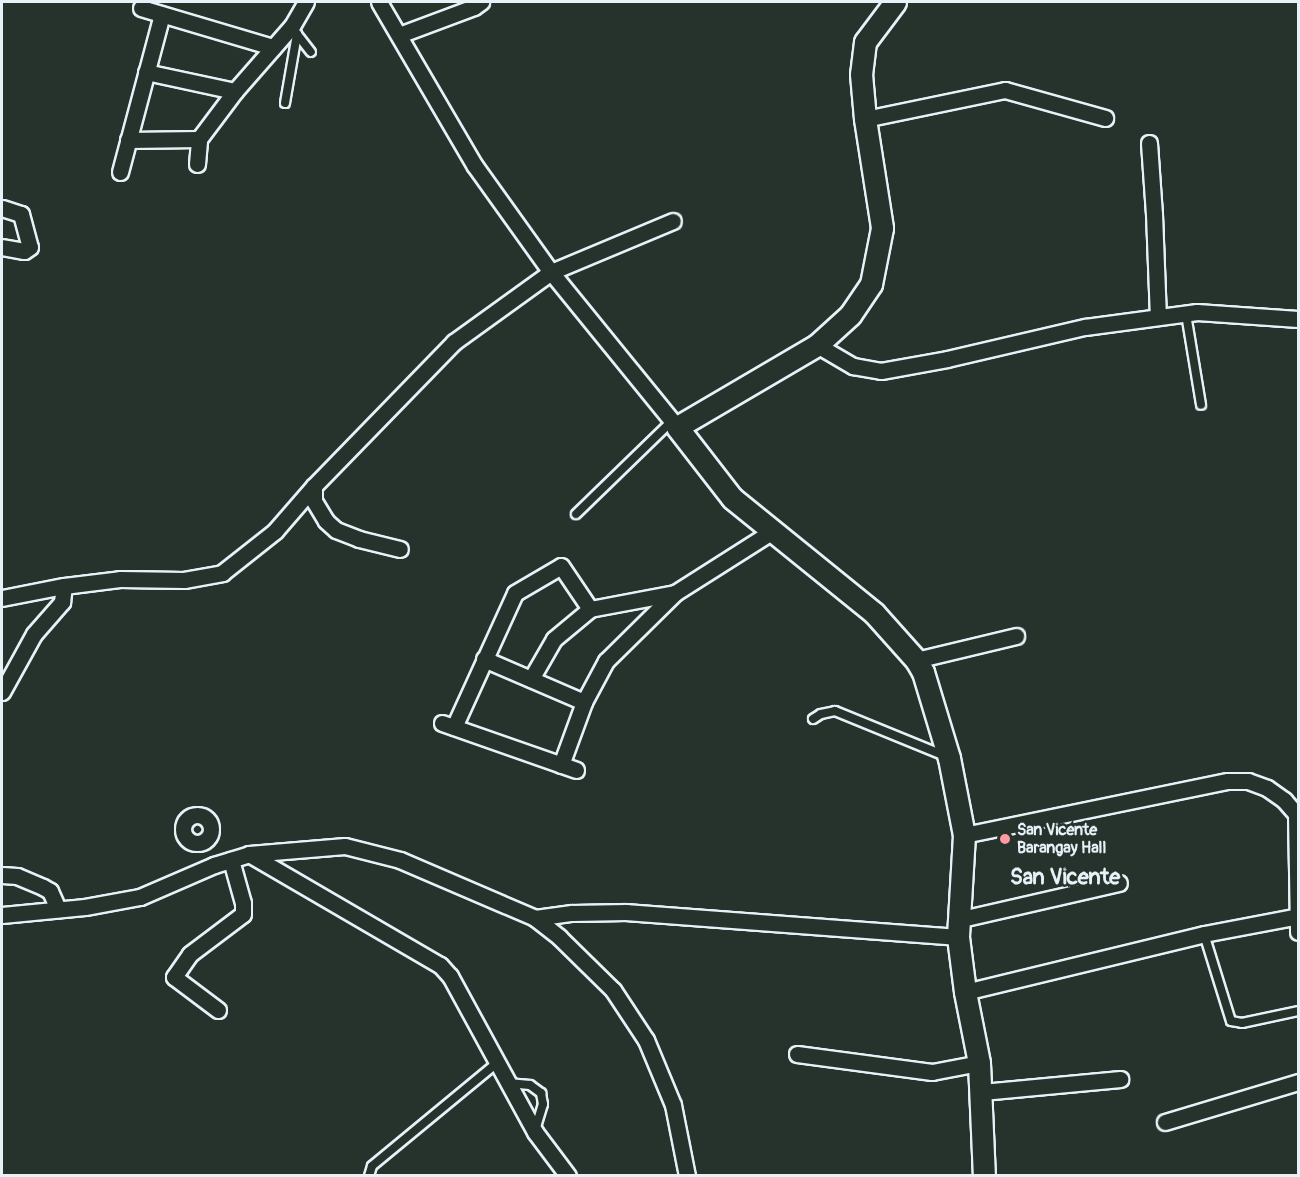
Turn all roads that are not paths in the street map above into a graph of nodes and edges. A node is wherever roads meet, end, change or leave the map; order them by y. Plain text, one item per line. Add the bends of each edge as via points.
1 (306, 2) edge
2 (379, 2) edge
3 (481, 2) edge
4 (895, 2) edge
5 (141, 8) dead end
6 (162, 14) junction
7 (294, 30) junction
8 (399, 34) junction
9 (273, 47) junction
10 (311, 52) dead end
11 (146, 72) junction
12 (235, 92) junction
13 (285, 103) dead end
14 (1105, 118) dead end
15 (865, 119) junction
16 (199, 139) junction
17 (128, 140) junction
18 (1149, 142) dead end
19 (197, 164) dead end
20 (120, 172) dead end
21 (2, 208) edge
22 (673, 221) dead end
23 (2, 248) edge
24 (551, 272) junction
25 (1186, 314) junction
26 (1158, 318) junction
27 (1299, 319) edge
28 (817, 345) junction
29 (1201, 405) dead end
30 (675, 424) junction
31 (314, 486) junction
32 (576, 514) dead end
33 (771, 532) junction
34 (400, 549) dead end
35 (64, 586) junction
36 (675, 593) junction
37 (2, 598) edge
38 (590, 609) junction
39 (1016, 636) dead end
40 (484, 659) junction
41 (916, 660) junction
42 (531, 679) junction
43 (2, 692) edge
44 (584, 702) junction
45 (813, 719) dead end
46 (949, 758) junction
47 (561, 765) junction
48 (576, 770) dead end
49 (1297, 814) edge
50 (964, 835) junction
51 (203, 841) dead end
52 (249, 854) junction
53 (231, 860) junction
54 (214, 865) junction
55 (2, 875) edge
56 (1119, 883) dead end
57 (58, 909) junction
58 (2, 915) edge
59 (1298, 916) edge
60 (535, 918) junction
61 (957, 928) junction
62 (1299, 932) edge
63 (1204, 934) junction
64 (964, 992) junction
65 (218, 1010) dead end
66 (1299, 1011) edge
67 (797, 1054) dead end
68 (497, 1063) junction
69 (979, 1063) junction
70 (1120, 1079) dead end
71 (1299, 1082) edge
72 (508, 1083) junction
73 (982, 1092) junction
74 (1165, 1122) dead end
75 (535, 1132) junction
76 (369, 1176) edge
77 (568, 1176) edge
78 (687, 1176) edge
79 (984, 1176) edge

1 - 7 street
2 - 8 street
3 - 8 street
4 - 15 street via 865,42 861,74
5 - 6 street
6 - 9 street
6 - 11 street
7 - 9 street
7 - 10 lane
7 - 13 lane
8 - 24 street via 475,166
9 - 12 street
11 - 12 street
11 - 17 street
12 - 16 street
14 - 15 street via 1005,90
15 - 28 street via 882,228 871,284 849,315
16 - 17 street
16 - 19 street
17 - 20 street
18 - 26 street
21 - 23 street via 21,214 30,247 24,251
22 - 24 street
24 - 30 street
24 - 31 street via 454,342
25 - 26 street
25 - 27 street
25 - 29 lane
26 - 28 street via 1085,327 881,371 853,366
28 - 30 street
30 - 32 lane
30 - 33 street via 732,498
31 - 34 street via 314,501 336,530
31 - 35 street via 275,531 222,573 184,580 120,579
33 - 36 street
33 - 41 street via 874,613
35 - 37 street
35 - 43 street via 58,609 34,634
36 - 38 street
36 - 44 street via 606,661
38 - 40 street via 563,568 558,567 511,598
38 - 42 street via 554,639
39 - 41 street
40 - 42 street
40 - 47 street via 448,725
41 - 46 street
42 - 44 street
44 - 47 street
45 - 46 lane via 835,711
46 - 50 street
47 - 48 street
49 - 50 street via 1267,788 1248,781 1228,781
49 - 59 street
50 - 61 street
51 - 54 street
52 - 53 street
52 - 60 street via 345,846 400,860
52 - 68 street via 440,965 450,976
53 - 54 street
53 - 65 street via 243,914 190,954 174,977
54 - 57 street via 140,897
55 - 57 street via 17,876 50,891
56 - 61 street
57 - 58 street
59 - 62 street
59 - 63 street
60 - 61 street via 626,912
60 - 78 street via 612,990 646,1040 673,1105
61 - 64 street
63 - 64 street
63 - 66 lane via 1231,1021 1242,1023
64 - 69 street
67 - 69 street via 932,1072
68 - 72 street
68 - 76 lane via 372,1166
69 - 73 street
70 - 73 street
71 - 74 street
72 - 75 street
72 - 75 lane via 530,1085 541,1093 543,1104
73 - 79 street
75 - 77 street

